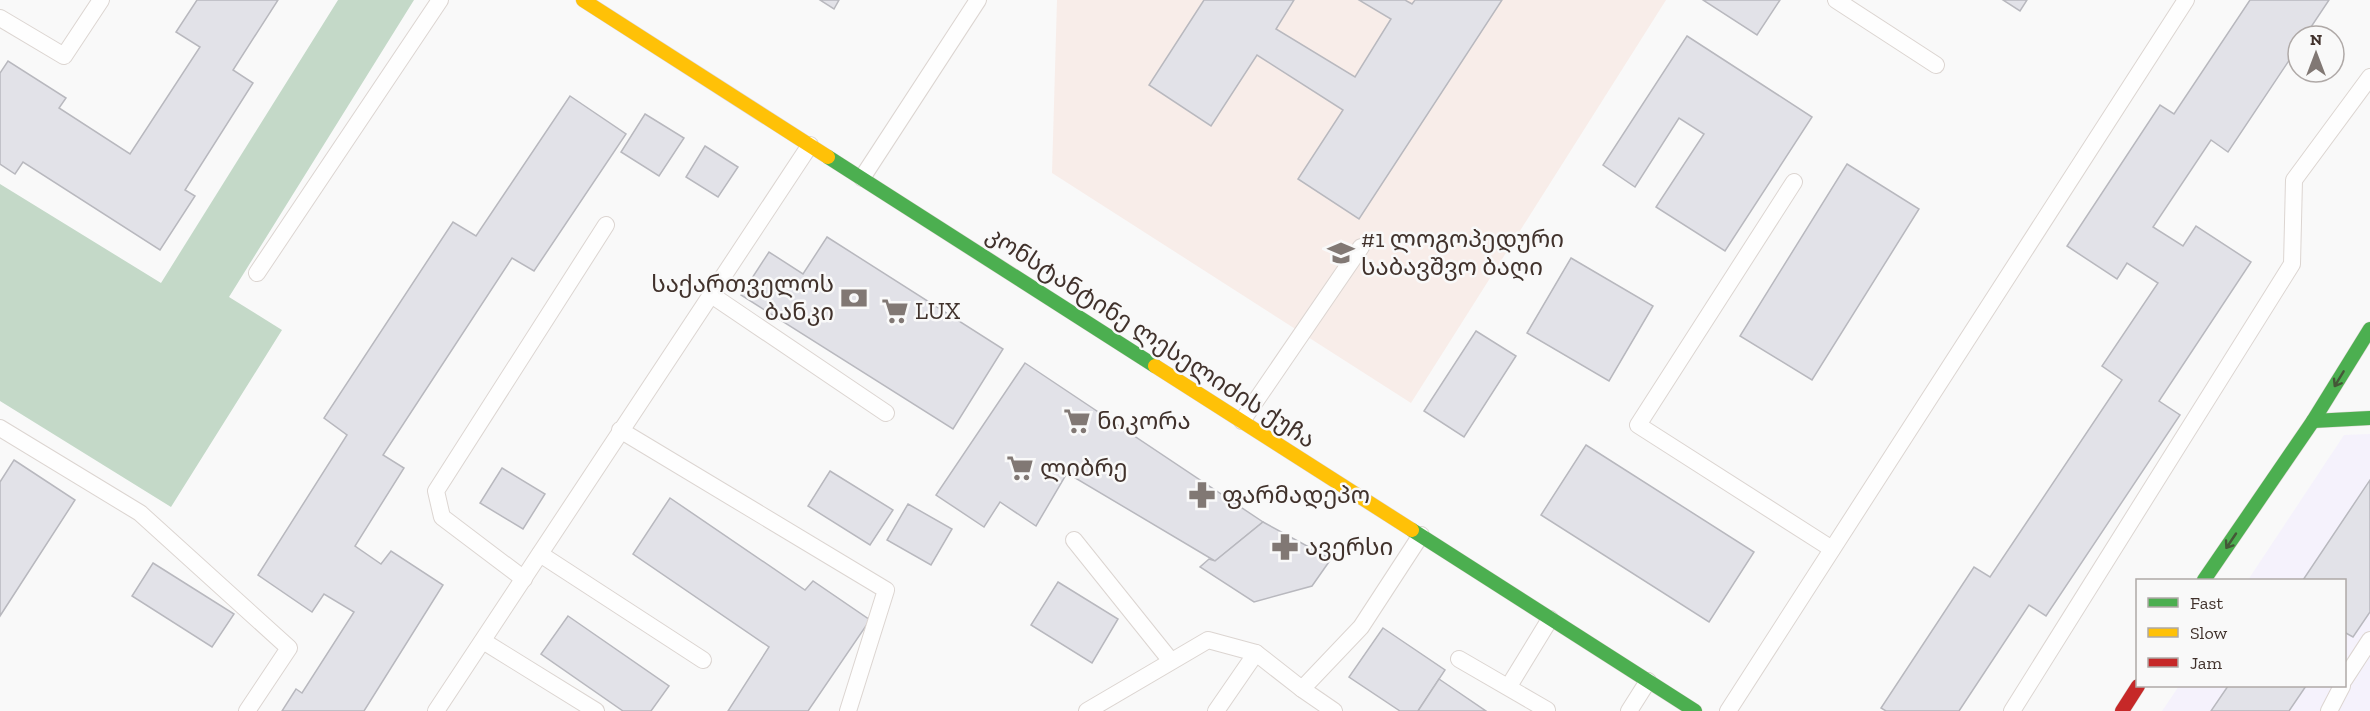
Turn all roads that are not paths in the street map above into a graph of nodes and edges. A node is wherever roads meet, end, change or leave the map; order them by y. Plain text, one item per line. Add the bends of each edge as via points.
1 (101, 0) edge
2 (440, 0) edge
3 (583, 0) edge
4 (978, 0) edge
5 (1836, 0) edge
6 (2186, 0) edge
7 (0, 18) edge
8 (1935, 64) dead end
9 (2370, 77) edge
10 (810, 145) junction
11 (862, 178) junction
12 (1794, 182) dead end
13 (606, 225) dead end
14 (1361, 247) dead end
15 (257, 273) dead end
16 (710, 294) junction
17 (2370, 329) edge
18 (886, 413) dead end
19 (2370, 418) edge
20 (1242, 422) junction
21 (2313, 422) junction
22 (0, 428) edge
23 (620, 430) junction
24 (1421, 535) junction
25 (1074, 540) dead end
26 (1832, 549) junction
27 (540, 554) junction
28 (524, 579) junction
29 (2208, 579) edge
30 (1550, 619) junction
31 (2370, 640) edge
32 (483, 641) junction
33 (1256, 653) junction
34 (1459, 659) dead end
35 (703, 660) dead end
36 (1172, 661) junction
37 (2346, 676) edge
38 (1648, 681) junction
39 (1509, 686) junction
40 (2137, 687) edge
41 (2341, 687) edge
42 (1302, 689) junction
43 (1547, 710) edge
44 (247, 711) edge
45 (436, 711) edge
46 (596, 711) edge
47 (848, 711) edge
48 (1087, 711) edge
49 (1216, 711) edge
50 (1334, 711) edge
51 (1629, 711) edge
52 (1695, 711) edge
53 (1728, 711) edge
54 (2012, 711) edge
55 (2122, 711) edge
56 (2329, 711) edge

1 - 7 lane via 64,56
2 - 15 lane
3 - 10 street, კონსტანტინე ლესელიძის ქუჩა
4 - 11 lane
5 - 8 lane
6 - 26 lane
9 - 54 lane via 2294,180 2292,264
10 - 11 street, კონსტანტინე ლესელიძის ქუჩა
10 - 16 lane
11 - 20 street, კონსტანტინე ლესელიძის ქუჩა
12 - 26 lane via 1638,425
13 - 28 lane via 436,491 442,517
14 - 20 lane
16 - 18 lane
16 - 23 lane
17 -> 21 street
19 - 21 street
20 - 24 street, კონსტანტინე ლესელიძის ქუჩა
21 -> 29 street
22 - 44 lane via 140,513 289,648
23 - 27 lane
23 - 47 lane via 886,590
24 - 30 street, კონსტანტინე ლესელიძის ქუჩა
24 - 42 lane via 1361,627
25 - 36 lane
26 - 53 lane
27 - 28 lane
27 - 35 lane
28 - 32 lane
30 - 38 street, კონსტანტინე ლესელიძის ქუჩა
30 - 39 lane
31 - 37 lane
32 - 45 lane
32 - 46 lane
33 - 36 lane via 1208,640
33 - 42 lane
33 - 49 lane
34 - 39 lane
36 - 48 lane
38 - 51 lane
38 - 52 street, კონსტანტინე ლესელიძის ქუჩა
39 - 43 lane
40 - 55 street
41 - 56 lane
42 - 50 lane

